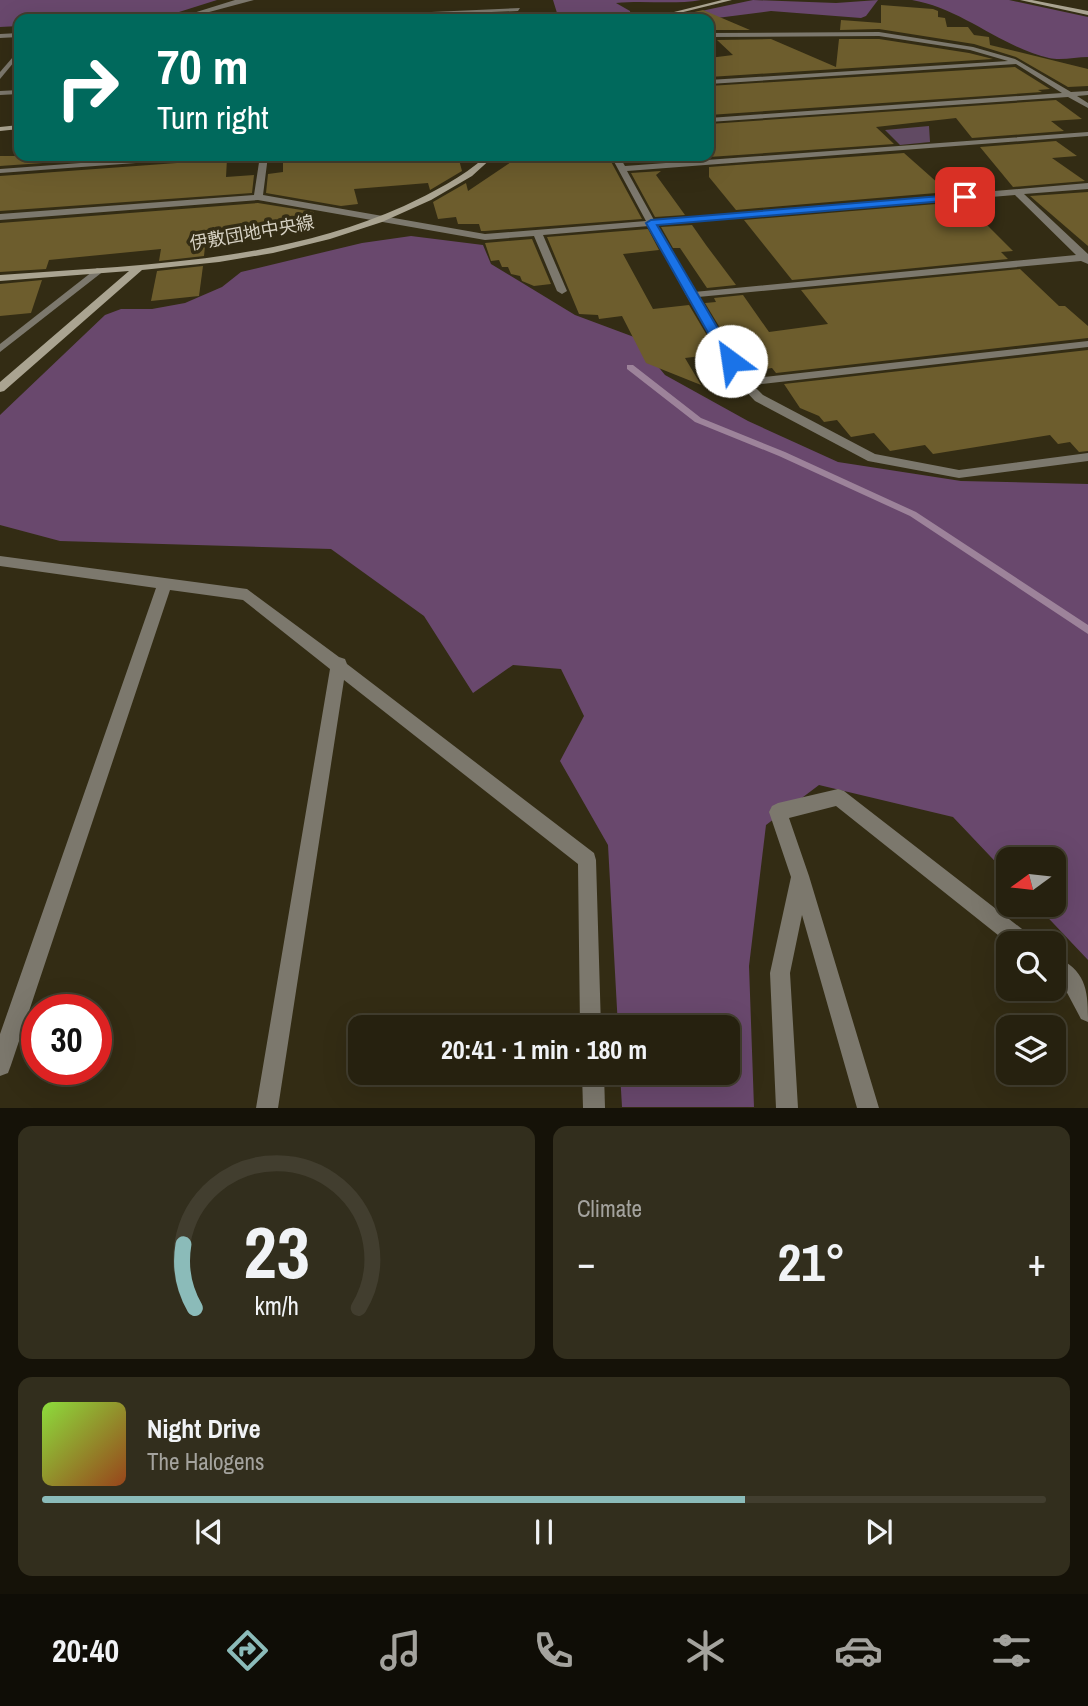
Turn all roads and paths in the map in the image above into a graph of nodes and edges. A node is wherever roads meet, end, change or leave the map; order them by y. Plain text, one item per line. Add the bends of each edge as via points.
1 (251, 0) edge
2 (513, 0) edge
3 (729, 0) edge
4 (1023, 0) edge
5 (518, 9) junction
6 (1088, 13) edge
7 (194, 14) edge
8 (418, 14) edge
9 (520, 14) edge
10 (670, 14) edge
11 (714, 36) edge
12 (1017, 62) junction
13 (14, 63) edge
14 (0, 77) edge
15 (714, 82) edge
16 (1088, 93) edge
17 (1070, 94) junction
18 (1088, 106) edge
19 (714, 120) edge
20 (1088, 134) edge
21 (136, 161) edge
22 (263, 161) edge
23 (484, 161) edge
24 (618, 161) edge
25 (622, 169) junction
26 (0, 171) edge
27 (1088, 186) edge
28 (1017, 192) junction
29 (258, 197) junction
30 (0, 217) edge
31 (384, 219) junction
32 (651, 223) junction
33 (538, 233) junction
34 (1086, 259) edge
35 (140, 267) junction
36 (100, 270) junction
37 (0, 278) edge
38 (562, 291) dead end
39 (691, 295) junction
40 (1088, 344) edge
41 (0, 349) edge
42 (744, 383) junction
43 (0, 388) edge
44 (1088, 457) edge
45 (0, 561) edge
46 (164, 585) junction
47 (339, 664) junction
48 (800, 876) junction
49 (1009, 931) edge
50 (1066, 976) edge
51 (1088, 1012) edge
52 (591, 1015) edge
53 (0, 1065) edge
54 (593, 1085) edge
55 (267, 1108) edge
56 (594, 1108) edge
57 (787, 1108) edge
58 (868, 1108) edge

1 - 7 street
2 - 5 street
3 - 10 street
4 - 6 street
5 - 8 street
5 - 9 street
11 - 12 street via 879,34 971,48
12 - 15 street
12 - 17 street
13 - 14 street
16 - 17 street
17 - 18 street
17 - 19 street
20 - 25 street
21 - 26 street
22 - 29 street
23 - 31 street, 伊敷団地中央線 via 450,187
24 - 25 street
25 - 32 street
27 - 28 street
28 - 32 street
28 - 34 street
29 - 30 street
29 - 31 street
31 - 33 street via 485,237
31 - 35 street, 伊敷団地中央線 via 256,252
32 - 33 street
32 - 39 street
33 - 38 street
34 - 39 street
35 - 36 street, 伊敷団地中央線
35 - 43 street
36 - 37 street, 伊敷団地中央線
36 - 41 street
39 - 42 street
40 - 42 street
42 - 44 street via 760,398 872,458 959,474
45 - 46 street
46 - 47 street via 247,595
46 - 53 street
47 - 52 street via 587,860
47 - 55 street
48 - 49 street via 778,812 838,797
48 - 57 street via 780,974
48 - 58 street
50 - 51 street
54 - 56 street

